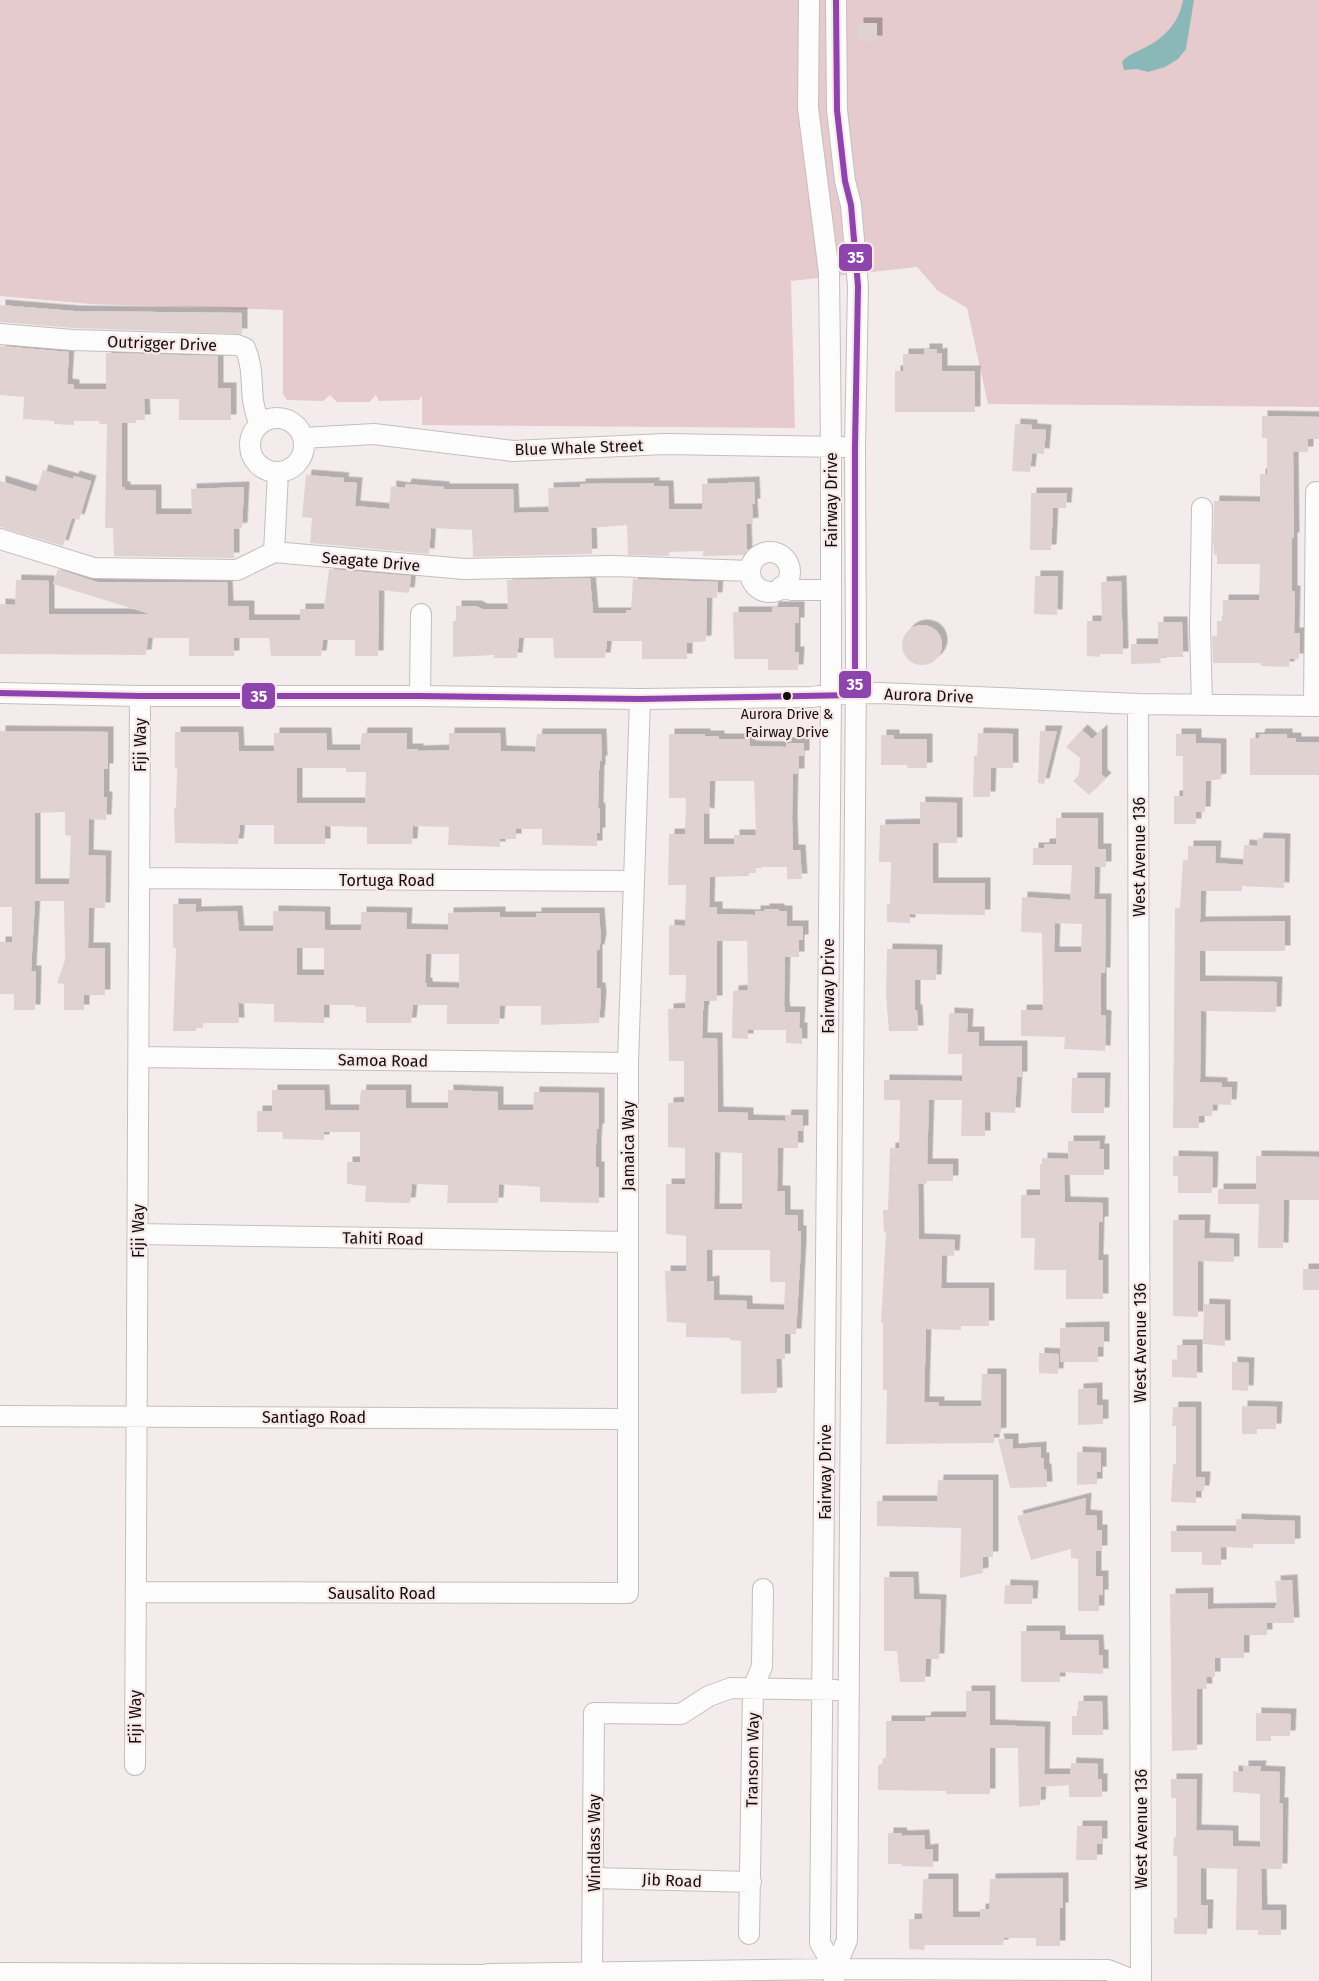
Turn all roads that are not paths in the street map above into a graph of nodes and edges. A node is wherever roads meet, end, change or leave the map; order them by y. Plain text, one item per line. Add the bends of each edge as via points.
1 (808, 0) edge
2 (836, 0) edge
3 (0, 334) edge
4 (259, 424) junction
5 (303, 438) junction
6 (831, 447) junction
7 (855, 447) junction
8 (278, 473) junction
9 (1316, 492) dead end
10 (1202, 508) dead end
11 (0, 539) edge
12 (274, 552) junction
13 (750, 571) junction
14 (782, 587) junction
15 (831, 590) junction
16 (420, 614) dead end
17 (0, 693) edge
18 (831, 694) junction
19 (855, 695) junction
20 (140, 696) junction
21 (420, 696) junction
22 (640, 699) junction
23 (1138, 704) junction
24 (1202, 705) junction
25 (1316, 706) edge
26 (140, 878) junction
27 (634, 881) junction
28 (138, 1057) junction
29 (628, 1063) junction
30 (827, 1119) junction
31 (853, 1120) junction
32 (138, 1234) junction
33 (628, 1242) junction
34 (0, 1416) edge
35 (137, 1416) junction
36 (628, 1419) junction
37 (763, 1589) dead end
38 (136, 1592) junction
39 (628, 1593) joint
40 (753, 1689) junction
41 (823, 1689) junction
42 (849, 1690) junction
43 (135, 1765) dead end
44 (594, 1878) junction
45 (751, 1882) junction
46 (749, 1934) dead end
47 (0, 1973) edge
48 (592, 1973) junction
49 (835, 1975) edge
50 (1135, 1981) edge
51 (1141, 1981) edge

1 - 6 street, Fairway Drive via 808,108 829,273
2 - 7 street, Fairway Drive via 837,110 858,286
3 - 4 street, Outrigger Drive via 237,345 245,348 249,357
4 - 5 street via 285,419
4 - 8 street via 250,439 252,456 263,469
5 - 6 street, Blue Whale Street via 374,434 513,451 665,444
5 - 8 street via 302,456 297,464
6 - 7 street, Blue Whale Street
6 - 15 street, Fairway Drive
7 - 19 street, Fairway Drive
8 - 12 street
9 - 25 street
10 - 24 street
11 - 12 street via 94,568 237,570
12 - 13 street, Seagate Drive via 464,569 613,566
13 - 14 street via 758,588 769,591
13 - 14 street via 760,554 780,555 789,571
14 - 15 street
15 - 18 street, Fairway Drive
16 - 21 street
17 - 20 street, Aurora Drive
18 - 19 street, Aurora Drive
18 - 22 street, Aurora Drive
18 - 30 street, Fairway Drive
19 - 23 street, Aurora Drive via 890,693
19 - 31 street, Fairway Drive
20 - 21 street, Aurora Drive
20 - 26 street, Fiji Way
21 - 22 street, Aurora Drive
22 - 27 street, Jamaica Way
23 - 24 street, Aurora Drive
23 - 51 street, West Avenue 136
24 - 25 street, Aurora Drive
26 - 27 street, Tortuga Road
26 - 28 street, Fiji Way
27 - 29 street, Jamaica Way
28 - 29 street, Samoa Road
28 - 32 street, Fiji Way
29 - 33 street, Jamaica Way
30 - 31 street
30 - 41 street, Fairway Drive
31 - 42 street, Fairway Drive
32 - 33 street, Tahiti Road
32 - 35 street, Fiji Way
33 - 36 street, Jamaica Way
34 - 35 street, Santiago Road
35 - 36 street, Santiago Road
35 - 38 street, Fiji Way
36 - 39 street, Jamaica Way
37 - 40 street, Transom Way via 762,1666
38 - 39 street, Sausalito Road
38 - 43 street, Fiji Way
40 - 41 street
40 - 44 street, Windlass Way via 731,1688 709,1696 681,1714 594,1713
40 - 45 street, Transom Way
41 - 42 street
41 - 49 street, Fairway Drive via 820,1943
42 - 49 street, Fairway Drive via 847,1940
44 - 45 street, Jib Road
44 - 48 street, Windlass Way
45 - 46 street, Transom Way
47 - 48 street
48 - 49 street
49 - 50 street via 1108,1970

